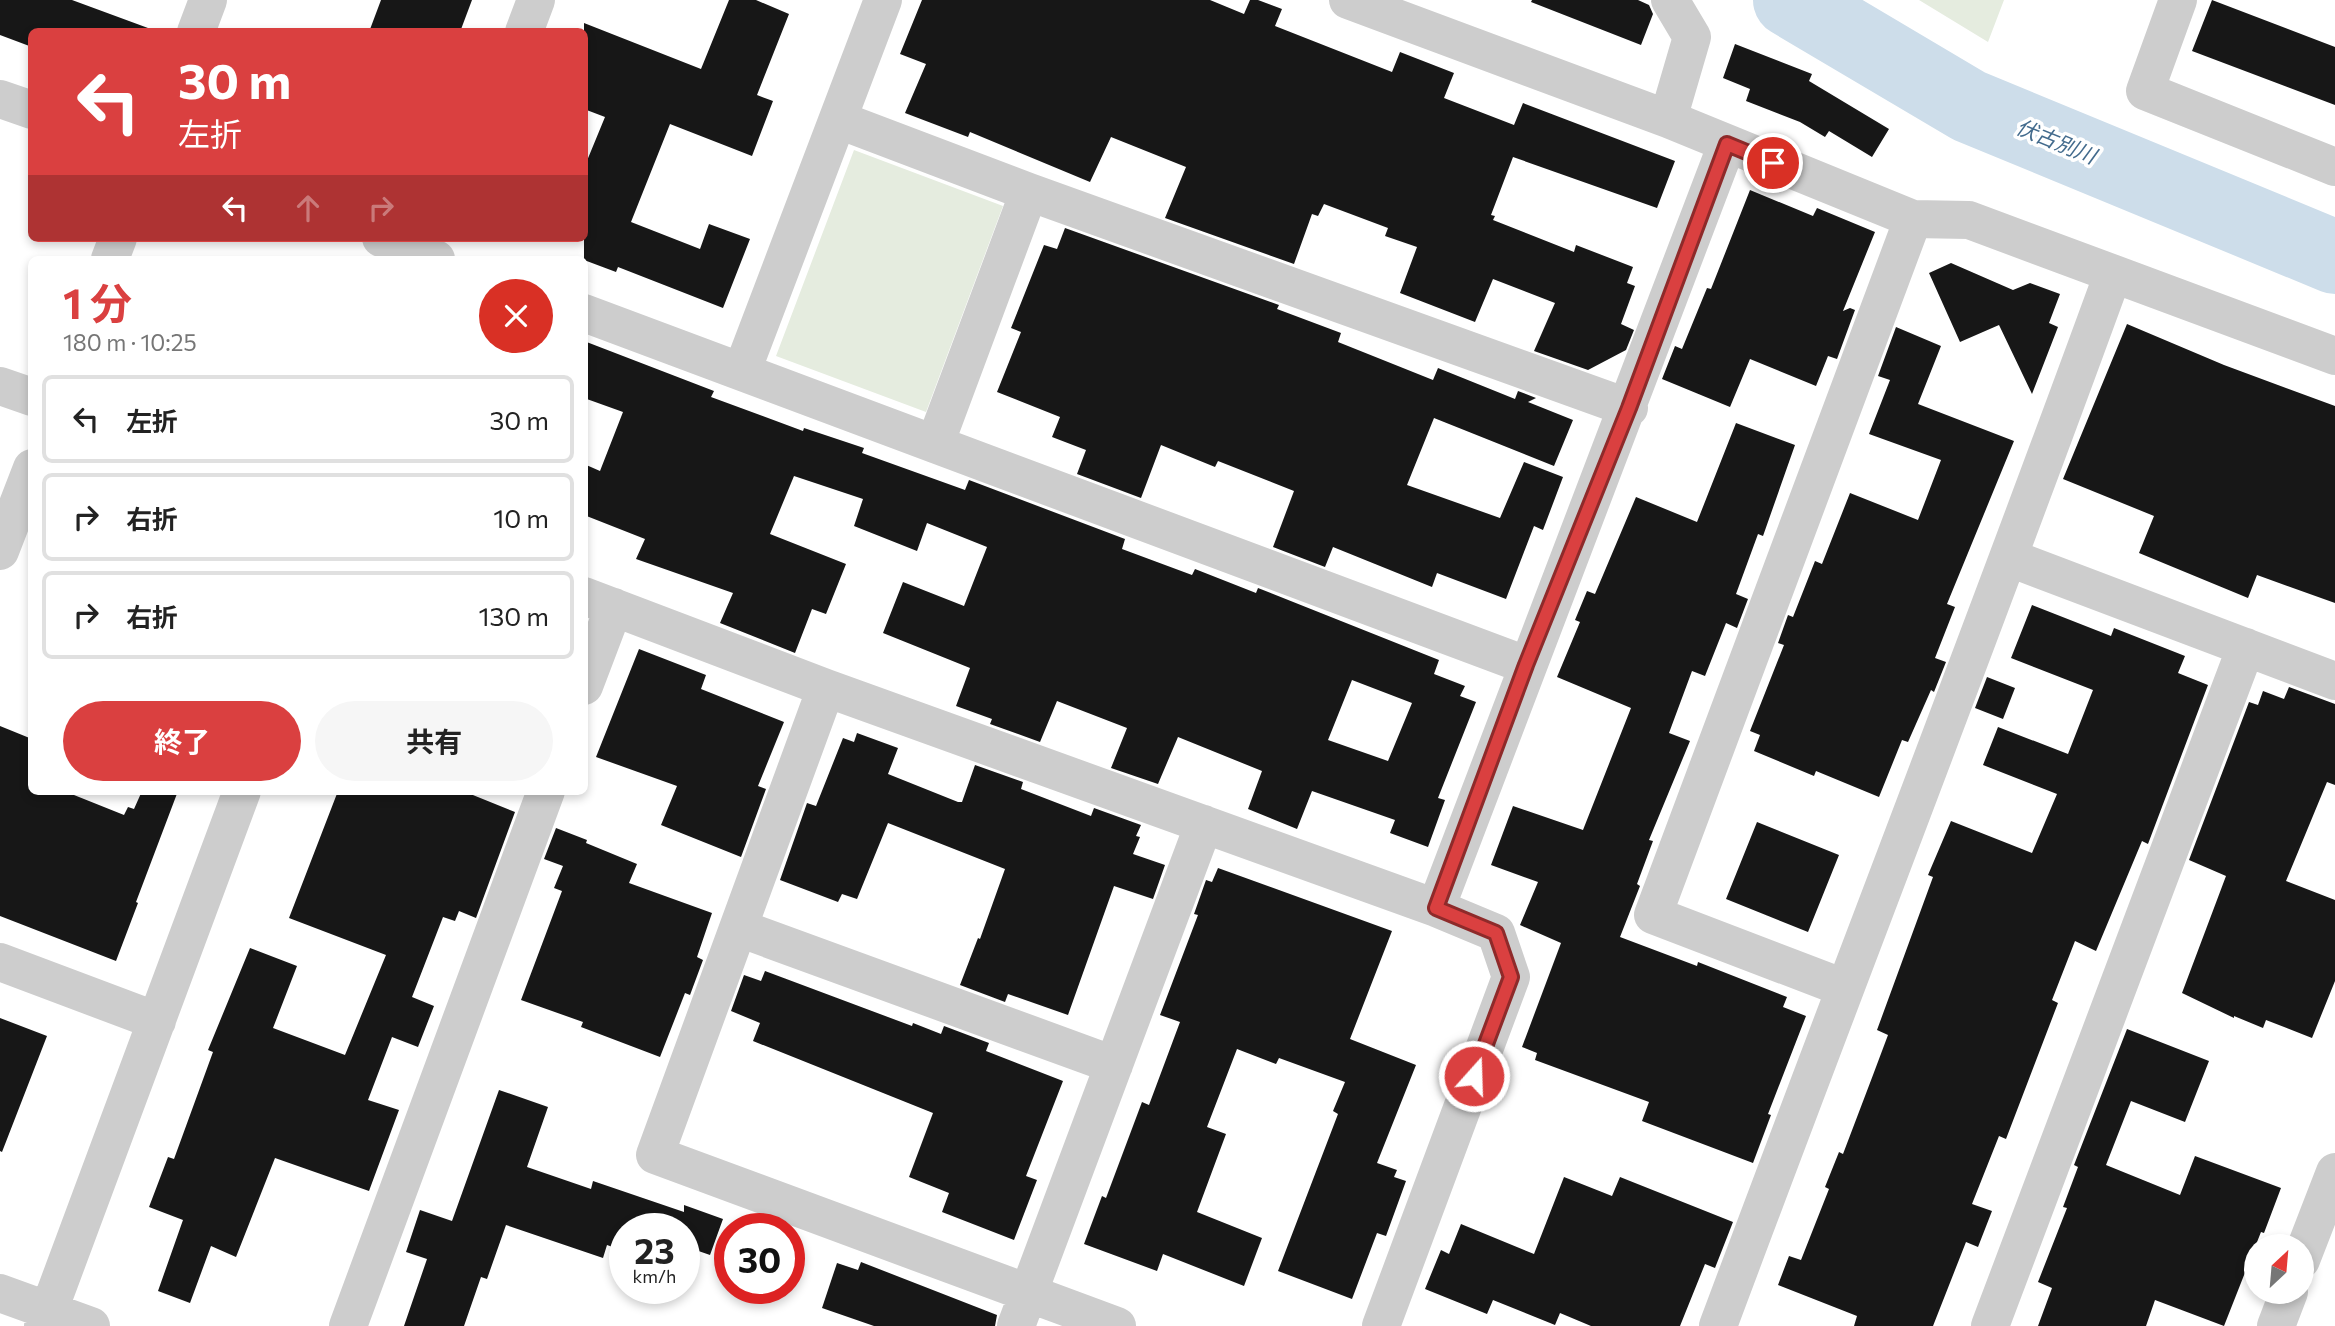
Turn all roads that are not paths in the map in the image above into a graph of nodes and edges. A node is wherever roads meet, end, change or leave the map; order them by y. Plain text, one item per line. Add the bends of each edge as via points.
1 (208, 0) edge
2 (536, 0) edge
3 (883, 0) edge
4 (1348, 0) edge
5 (1670, 0) edge
6 (2178, 0) edge
7 (198, 28) edge
8 (526, 28) edge
9 (0, 99) edge
10 (28, 109) edge
11 (1668, 119) junction
12 (839, 120) junction
13 (1727, 144) junction
14 (2335, 167) edge
15 (1029, 192) junction
16 (1913, 219) junction
17 (391, 242) edge
18 (431, 256) edge
19 (2113, 274) junction
20 (588, 314) edge
21 (2335, 356) edge
22 (742, 371) junction
23 (0, 386) edge
24 (28, 396) edge
25 (1629, 408) junction
26 (934, 444) junction
27 (28, 478) edge
28 (0, 551) edge
29 (2010, 558) junction
30 (599, 601) edge
31 (2246, 647) junction
32 (588, 663) edge
33 (1526, 665) junction
34 (2335, 681) edge
35 (826, 688) junction
36 (241, 795) edge
37 (545, 795) edge
38 (1204, 824) junction
39 (1436, 908) junction
40 (739, 928) junction
41 (0, 962) edge
42 (1844, 988) junction
43 (157, 1021) junction
44 (1114, 1065) junction
45 (2335, 1172) edge
46 (2328, 1213) edge
47 (2314, 1237) edge
48 (0, 1293) edge
49 (2284, 1304) edge
50 (1022, 1309) edge
51 (46, 1319) edge
52 (91, 1326) edge
53 (348, 1326) edge
54 (1116, 1326) edge
55 (1381, 1326) edge
56 (1718, 1326) edge
57 (1990, 1326) edge
58 (2276, 1326) edge

1 - 7 street
2 - 8 street
3 - 12 street
4 - 11 street
5 - 11 street via 1692,37
6 - 14 street via 2145,91
9 - 10 street
11 - 13 street
12 - 15 street
12 - 22 street
13 - 16 street
13 - 25 street
15 - 25 street
15 - 26 street
16 - 19 street via 1969,220
16 - 42 street via 1653,915
17 - 18 street
19 - 21 street
19 - 29 street
20 - 22 street
22 - 26 street
23 - 24 street
25 - 33 street
26 - 33 street
27 - 28 street
29 - 31 street
29 - 42 street
30 - 32 street
30 - 35 street
31 - 34 street
31 - 57 street
33 - 39 street
35 - 38 street
35 - 40 street
36 - 43 street
37 - 53 street
38 - 39 street
38 - 44 street
39 - 55 street via 1496,933 1511,977
40 - 44 street
40 - 50 street via 655,1155
41 - 43 street
42 - 56 street
43 - 51 street
44 - 50 street
45 - 46 street
46 - 47 street
48 - 51 street
49 - 58 street
50 - 54 street
51 - 52 street

